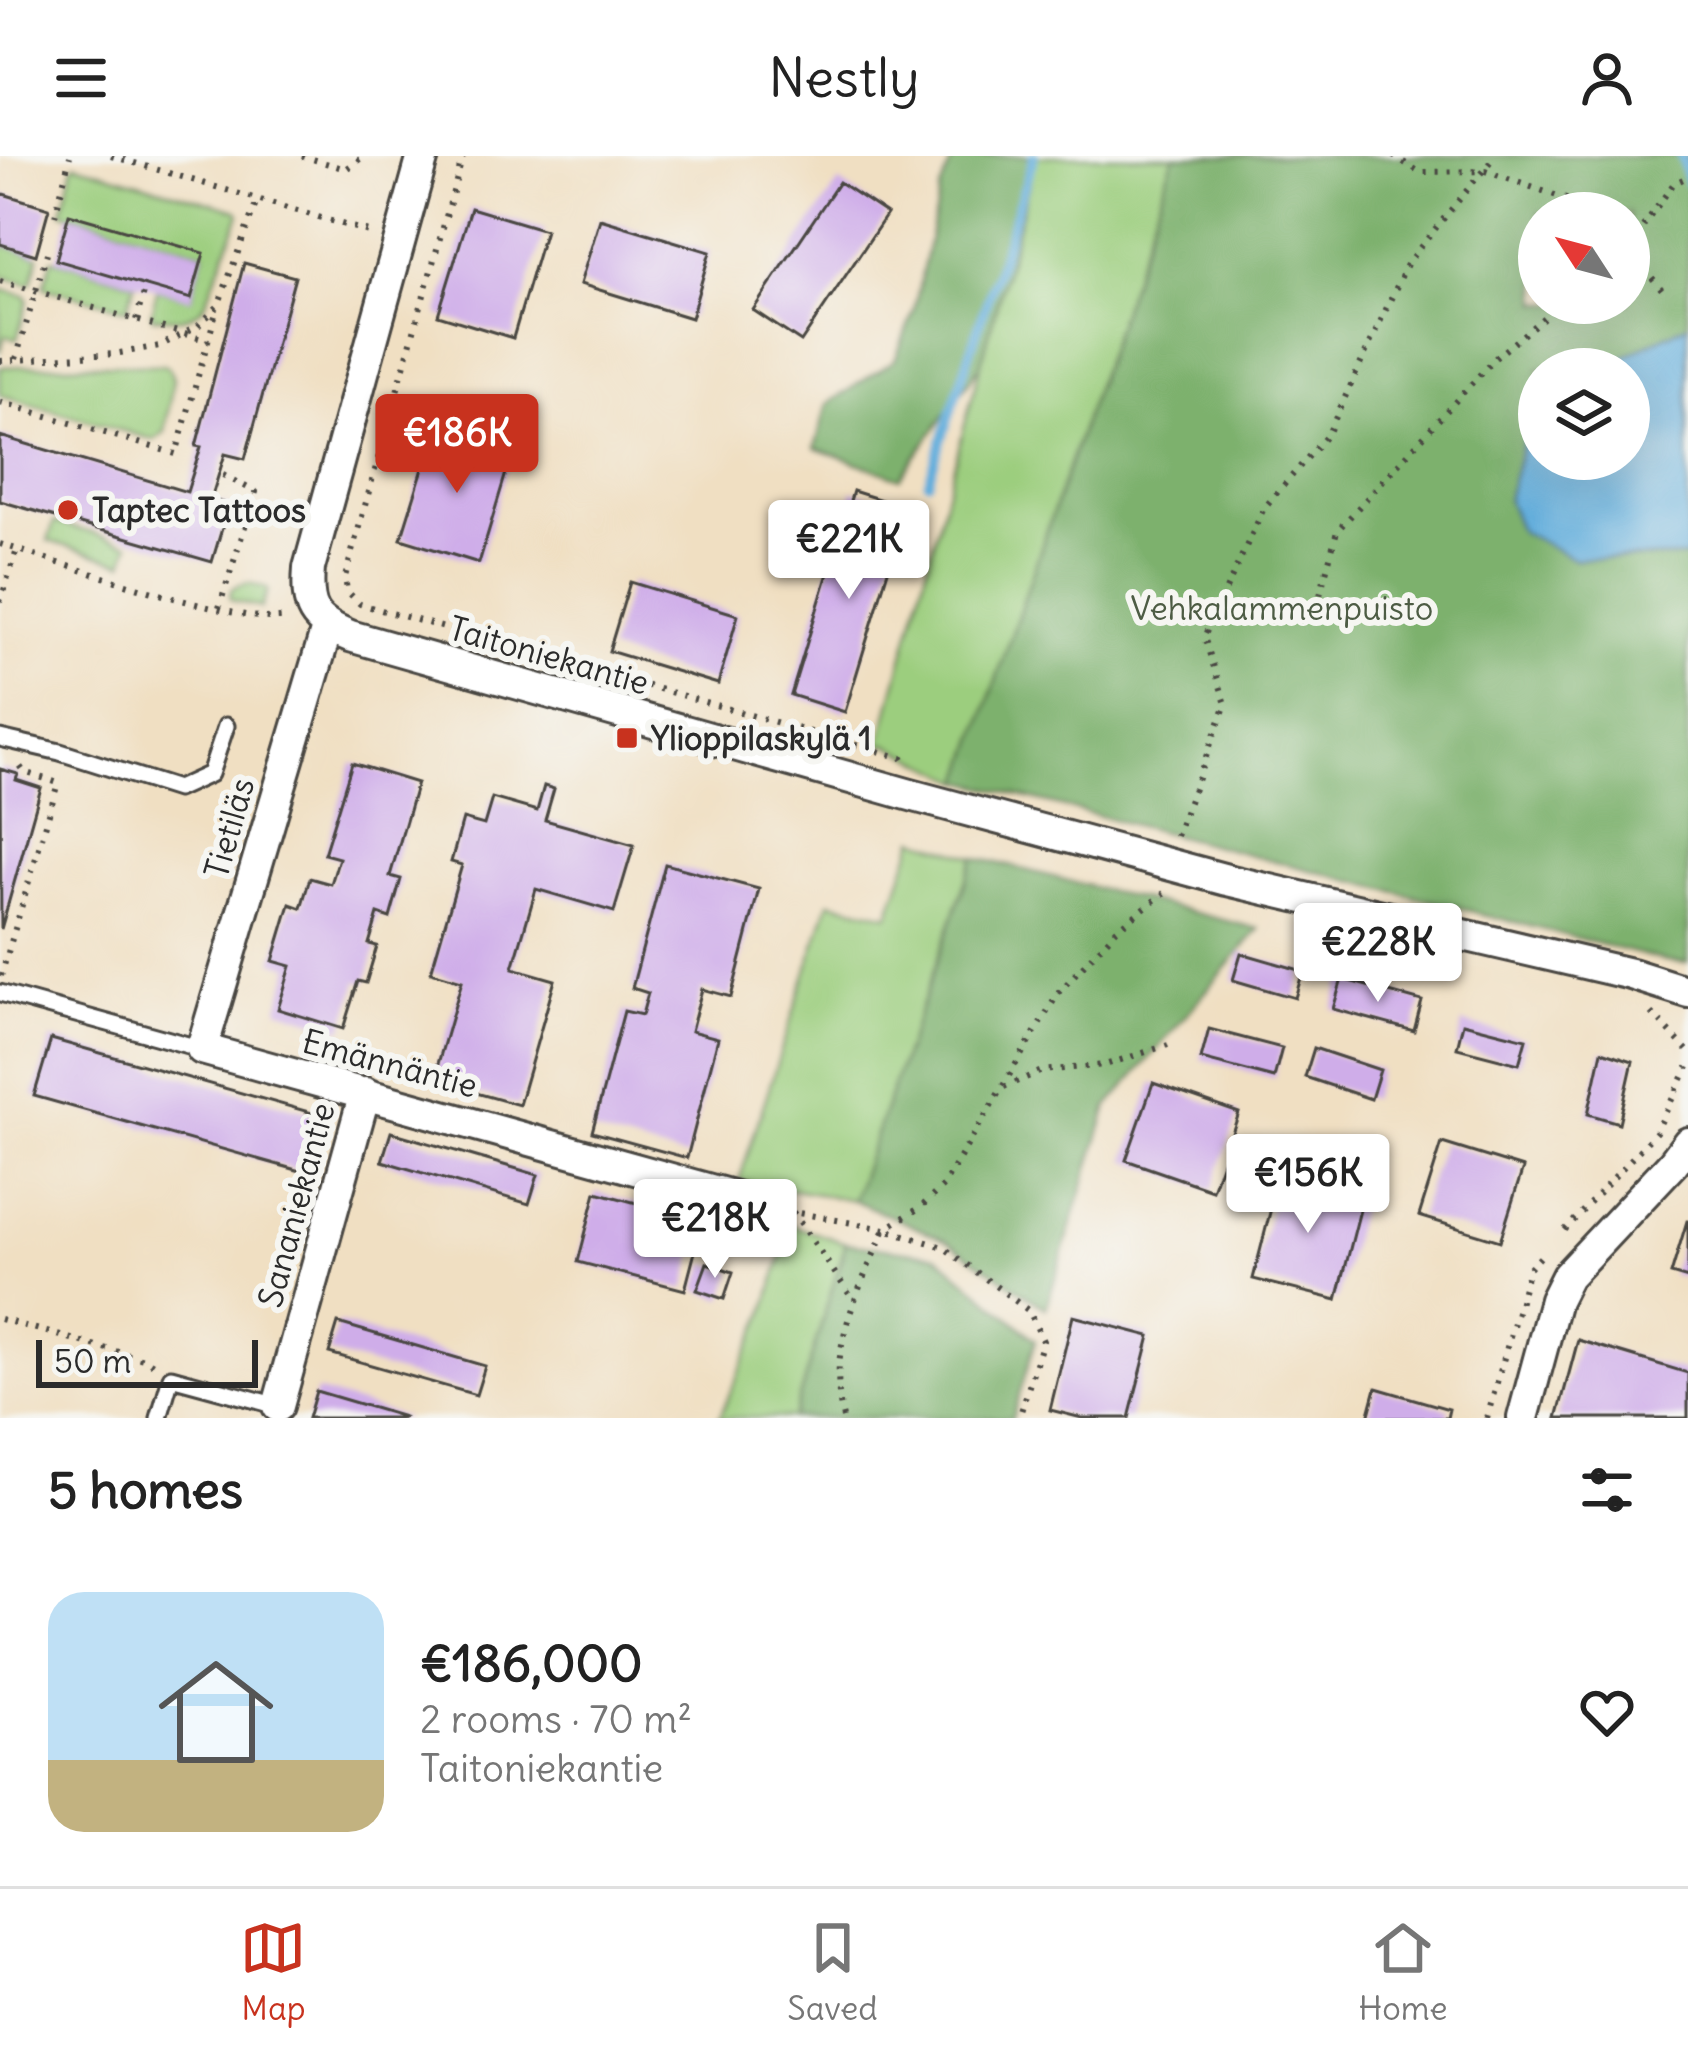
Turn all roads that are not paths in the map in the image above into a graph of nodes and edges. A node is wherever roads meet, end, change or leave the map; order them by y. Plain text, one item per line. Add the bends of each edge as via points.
1 (423, 156) edge
2 (319, 618) junction
3 (226, 726) dead end
4 (0, 738) edge
5 (1688, 992) edge
6 (0, 993) edge
7 (202, 1048) junction
8 (364, 1093) junction
9 (1688, 1143) edge
10 (761, 1204) road end
11 (278, 1406) joint
12 (159, 1418) edge
13 (1523, 1418) edge

1 - 2 street via 309,568
2 - 5 street, Taitoniekantie via 350,637 907,794 1165,878 1227,880
2 - 7 street, Tietiläs
3 - 4 lane via 210,774 178,788
6 - 7 lane, Emännäntie
7 - 8 street, Emännäntie
8 - 10 street, Emännäntie
8 - 11 street, Sananiekantie
9 - 13 street via 1567,1276
11 - 12 lane via 171,1377

